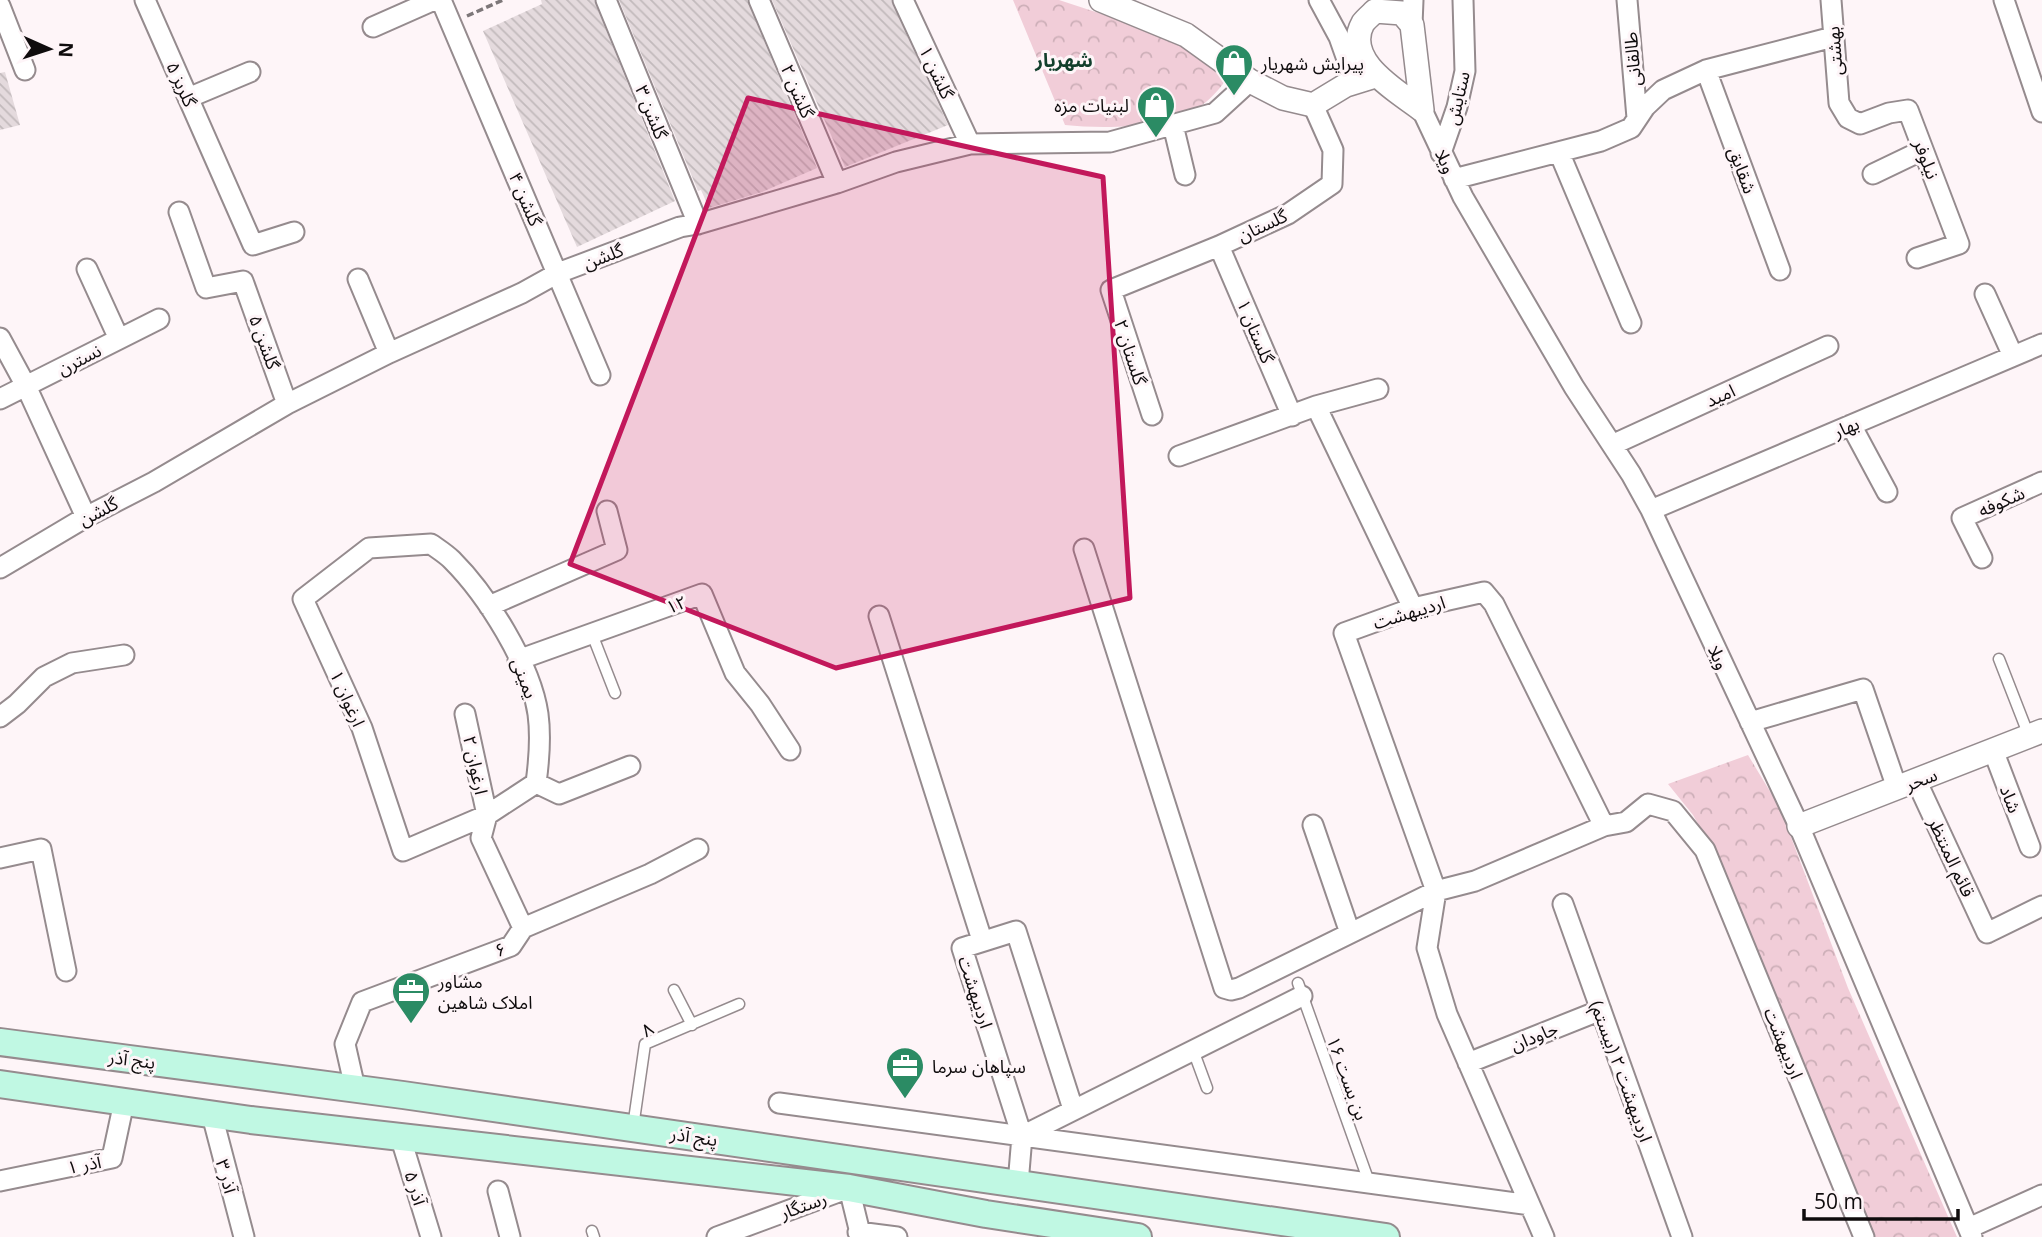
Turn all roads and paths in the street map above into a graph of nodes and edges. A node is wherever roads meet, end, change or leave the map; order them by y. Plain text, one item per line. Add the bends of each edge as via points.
1 (145, 0) edge
2 (434, 0) edge
3 (441, 0) edge
4 (503, 0) edge
5 (606, 0) edge
6 (759, 0) edge
7 (903, 0) edge
8 (1101, 0) edge
9 (1319, 0) edge
10 (1413, 0) edge
11 (1463, 0) edge
12 (1627, 0) edge
13 (1831, 0) edge
14 (2004, 0) edge
15 (0, 6) edge
16 (451, 23) junction
17 (1412, 25) junction
18 (373, 27) dead end
19 (1833, 37) junction
20 (25, 70) dead end
21 (1706, 70) junction
22 (250, 72) dead end
23 (1365, 79) junction
24 (1250, 81) junction
25 (188, 98) junction
26 (1839, 103) joint
27 (1313, 105) junction
28 (1422, 110) junction
29 (2042, 112) edge
30 (1637, 118) junction
31 (1173, 125) junction
32 (970, 144) junction
33 (1923, 150) junction
34 (1559, 152) junction
35 (1441, 153) junction
36 (1873, 174) dead end
37 (1185, 175) dead end
38 (1454, 179) junction
39 (837, 183) junction
40 (179, 212) dead end
41 (698, 224) junction
42 (294, 232) dead end
43 (1219, 246) junction
44 (1917, 258) dead end
45 (87, 269) dead end
46 (1780, 270) dead end
47 (558, 273) junction
48 (358, 279) dead end
49 (1111, 290) joint
50 (1985, 294) dead end
51 (159, 319) dead end
52 (1631, 323) dead end
53 (0, 338) edge
54 (118, 339) junction
55 (2042, 344) edge
56 (1828, 346) dead end
57 (388, 353) junction
58 (2014, 356) junction
59 (600, 375) dead end
60 (26, 386) junction
61 (1378, 388) dead end
62 (0, 399) edge
63 (287, 404) junction
64 (1316, 406) junction
65 (1152, 415) dead end
66 (1293, 416) junction
67 (1851, 425) junction
68 (1612, 445) junction
69 (1179, 456) dead end
70 (2042, 482) edge
71 (1886, 492) dead end
72 (1651, 510) junction
73 (607, 511) dead end
74 (86, 517) junction
75 (431, 544) joint
76 (1084, 549) dead end
77 (1982, 558) dead end
78 (0, 568) edge
79 (489, 606) junction
80 (1413, 608) junction
81 (879, 616) dead end
82 (592, 634) junction
83 (124, 655) dead end
84 (519, 660) junction
85 (1999, 660) dead end
86 (615, 693) dead end
87 (465, 715) dead end
88 (0, 717) edge
89 (1750, 722) junction
90 (2035, 733) edge
91 (790, 750) dead end
92 (1993, 750) junction
93 (630, 766) dead end
94 (536, 783) junction
95 (1907, 784) junction
96 (487, 815) junction
97 (1313, 825) dead end
98 (1604, 826) junction
99 (1799, 826) junction
100 (2030, 847) dead end
101 (698, 849) dead end
102 (0, 858) edge
103 (1436, 891) junction
104 (1563, 904) dead end
105 (2042, 906) edge
106 (523, 928) junction
107 (1350, 933) junction
108 (982, 940) junction
109 (66, 971) dead end
110 (674, 990) dead end
111 (1300, 990) joint
112 (739, 1004) dead end
113 (1601, 1010) junction
114 (692, 1024) junction
115 (0, 1042) edge
116 (1193, 1049) junction
117 (1468, 1063) junction
118 (0, 1084) edge
119 (355, 1088) junction
120 (1207, 1088) dead end
121 (124, 1102) junction
122 (779, 1103) dead end
123 (1073, 1109) junction
124 (212, 1115) junction
125 (633, 1128) junction
126 (1022, 1136) junction
127 (401, 1139) junction
128 (990, 1180) junction
129 (0, 1181) edge
130 (1369, 1183) junction
131 (1018, 1184) junction
132 (849, 1188) junction
133 (1061, 1190) junction
134 (498, 1191) dead end
135 (2042, 1195) edge
136 (1530, 1205) junction
137 (986, 1214) junction
138 (1055, 1224) junction
139 (1970, 1233) edge
140 (860, 1234) edge
141 (244, 1237) edge
142 (431, 1237) edge
143 (510, 1237) edge
144 (717, 1237) edge
145 (897, 1237) edge
146 (1138, 1237) edge
147 (1387, 1237) edge
148 (1544, 1237) edge
149 (1682, 1237) edge
150 (1864, 1237) edge

1 - 25 street, گلریز ۵
2 - 18 street
3 - 16 street, گلشن ۴
4 - 16 path
5 - 41 street, گلشن ۳
6 - 39 street, گلشن ۲
7 - 32 street, گلشن ۱
8 - 24 street via 1186,35
9 - 23 street
10 - 17 street
11 - 35 street, ستایش via 1465,71
12 - 30 street, طالقانی
13 - 19 street, بهشتی
14 - 29 street
15 - 20 street
16 - 47 street, گلشن ۴
17 - 23 street via 1402,13 1391,10 1375,11 1363,23 1359,40
17 - 28 street
19 - 21 street
19 - 26 street, بهشتی
21 - 30 street via 1663,90
21 - 46 street, شقایق
22 - 25 street
23 - 27 street
23 - 28 street
24 - 27 street via 1283,98
24 - 31 street, گلشن via 1215,113
25 - 42 street, گلریز ۵ via 253,245
26 - 33 street, نیلوفر via 1848,118 1860,124 1908,110
27 - 43 street, گلستان via 1333,150 1332,184 1288,214
28 - 35 street, ویلا
30 - 34 street via 1631,128
31 - 32 street, گلشن via 1110,142
31 - 37 street
32 - 39 street, گلشن via 896,162
33 - 36 street
33 - 44 street, نیلوفر via 1959,244
34 - 38 street
34 - 52 street
35 - 38 street, ویلا
38 - 68 street, ویلا
39 - 41 street, گلشن
40 - 63 street, گلشن ۵ via 206,288 243,281
41 - 47 street, گلشن
43 - 49 street, گلستان
43 - 66 street, گلستان ۱
45 - 54 street
47 - 57 street, گلشن
47 - 59 street, گلشن ۴
48 - 57 street
49 - 65 street, گلستان ۲
50 - 58 street
51 - 54 street, نسترن
53 - 60 street
54 - 60 street, نسترن
55 - 58 street, بهار
56 - 68 street, امید
57 - 63 street, گلشن
58 - 67 street, بهار
60 - 62 street, نسترن
60 - 74 street
61 - 64 street
63 - 74 street, گلشن
64 - 66 street
64 - 80 street
66 - 69 street
67 - 71 street
67 - 72 street, بهار
68 - 72 street, ویلا
70 - 77 street, شکوفه via 1962,518
72 - 89 street, ویلا
73 - 79 street via 617,550
74 - 78 street, گلشن
75 - 79 street, یمینی via 452,560
75 - 96 street, ارغوان ۱ via 369,548 303,599 362,727 403,852
76 - 107 street via 1224,988 1239,988
79 - 84 street, یمینی
80 - 98 street, اردیبهشت via 1484,592
80 - 103 street, اردیبهشت via 1344,633
81 - 108 street
82 - 84 street, ۱۲
82 - 86 lane
82 - 91 street, ۱۲ via 702,594 735,673
83 - 88 street via 72,663 44,677
84 - 94 street, یمینی via 538,713
85 - 90 lane
87 - 96 street, ارغوان ۲
89 - 95 street, قائم المنتظر via 1863,689
89 - 99 street, ویلا
90 - 92 street, سحر
92 - 95 street, سحر
92 - 100 street, شاد
93 - 94 street via 559,794
94 - 96 street
95 - 99 street, سحر
95 - 105 street, قائم المنتظر via 1987,933
96 - 106 street, ۶ via 481,838
97 - 107 street
98 - 103 street, اردیبهشت via 1475,881
98 - 150 street, اردیبهشت via 1626,822 1648,804 1672,811 1705,850
99 - 139 street, ویلا
101 - 106 street
102 - 109 street via 41,849
103 - 107 street
103 - 117 street, اردیبهشت via 1427,948
104 - 113 street, اردیبهشت ۲ (بیستم)
106 - 119 street, ۶ via 511,946 362,1002 345,1044
108 - 123 street via 1016,931
108 - 126 street, اردیبهشت via 962,948
110 - 114 lane
111 - 116 street
111 - 130 lane, بن بست ۱۶
112 - 114 lane, ۸
113 - 117 street, جاودان
113 - 149 street, اردیبهشت ۲ (بیستم)
114 - 125 lane, ۸ via 645,1044
115 - 119 main road, پنج آذر
116 - 120 lane
116 - 123 street
117 - 136 street, اردیبهشت
118 - 121 main road, پنج آذر
119 - 125 main road, پنج آذر
121 - 124 main road, پنج آذر
121 - 129 street, آذر ۱ via 112,1158
122 - 126 street
123 - 126 street
124 - 127 main road, پنج آذر
124 - 141 street, آذر ۳
125 - 128 main road, پنج آذر
126 - 130 street
126 - 131 street
127 - 132 main road, پنج آذر
127 - 142 street, آذر ۵
128 - 131 main road, پنج آذر
128 - 137 main road
130 - 136 street
131 - 133 main road, پنج آذر
132 - 137 main road, پنج آذر
132 - 140 street
132 - 144 street, رستگار
133 - 138 main road
133 - 147 main road, پنج آذر
134 - 143 street
135 - 139 street, ویلا
136 - 148 street, اردیبهشت
137 - 138 main road, پنج آذر
138 - 146 main road, پنج آذر
140 - 145 street

